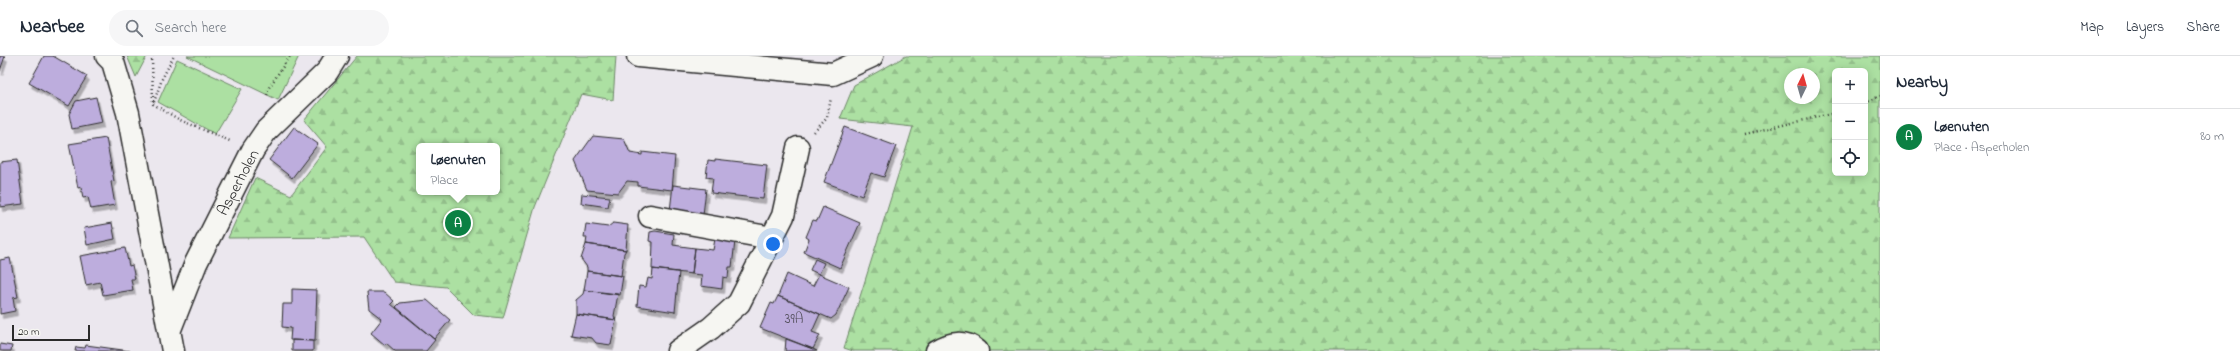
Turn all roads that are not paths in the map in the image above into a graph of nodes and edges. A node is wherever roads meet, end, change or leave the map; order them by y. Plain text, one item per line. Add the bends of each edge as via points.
1 (107, 56) edge
2 (337, 56) edge
3 (638, 56) edge
4 (872, 56) edge
5 (798, 148) road end
6 (650, 216) dead end
7 (772, 238) junction
8 (170, 328) junction
9 (176, 351) edge
10 (678, 351) edge
11 (937, 351) edge
12 (977, 351) edge

1 - 8 street via 113,62 128,113
2 - 8 street, Asperholen via 327,72 266,131 253,150 196,264
3 - 4 street via 833,74
5 - 7 street via 783,216
6 - 7 street
7 - 10 street via 739,303 711,328
8 - 9 street
11 - 12 street via 950,343 972,346

